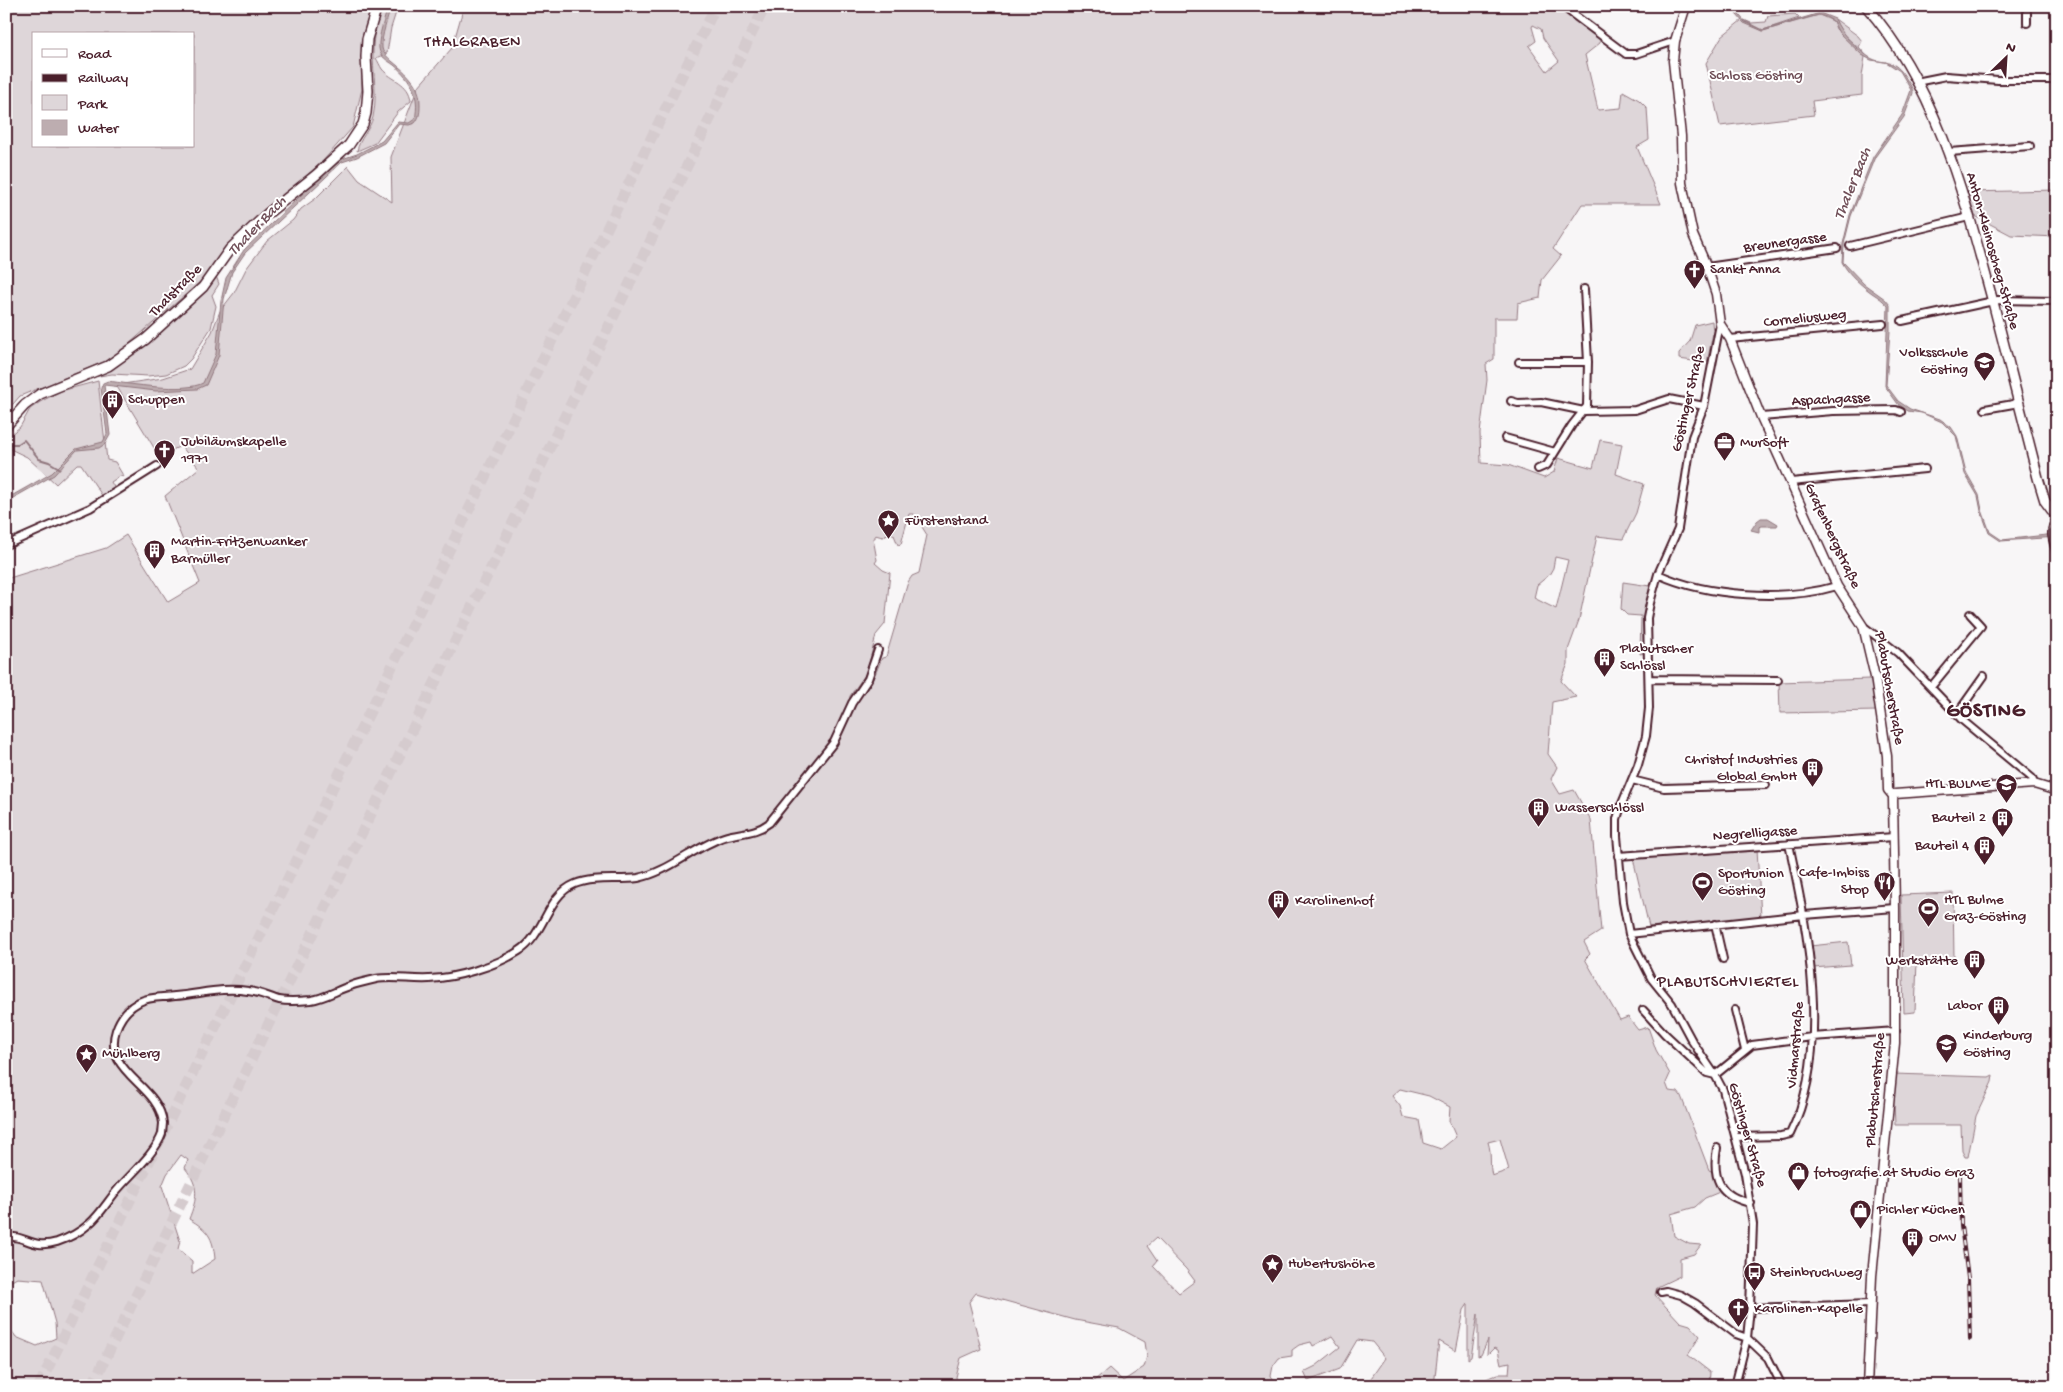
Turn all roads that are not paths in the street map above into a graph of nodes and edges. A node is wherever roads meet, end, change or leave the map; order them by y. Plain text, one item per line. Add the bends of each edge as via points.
1 (377, 6) edge
2 (1562, 6) edge
3 (1686, 6) edge
4 (1866, 6) edge
5 (2027, 6) edge
6 (2027, 23) dead end
7 (1675, 41) junction
8 (2057, 80) edge
9 (1916, 82) junction
10 (2030, 146) dead end
11 (1949, 152) junction
12 (1969, 217) junction
13 (1850, 246) dead end
14 (1837, 248) dead end
15 (1707, 267) junction
16 (1584, 289) dead end
17 (1992, 301) junction
18 (2057, 301) edge
19 (1902, 321) dead end
20 (1720, 324) junction
21 (1883, 324) dead end
22 (1730, 339) junction
23 (1519, 362) dead end
24 (1588, 362) junction
25 (1511, 401) dead end
26 (2019, 403) junction
27 (1704, 406) junction
28 (1985, 409) dead end
29 (1584, 411) junction
30 (1901, 412) dead end
31 (1762, 417) junction
32 (6, 426) edge
33 (1505, 438) dead end
34 (1555, 452) junction
35 (157, 466) dead end
36 (1538, 469) dead end
37 (1926, 469) dead end
38 (1791, 482) junction
39 (2057, 518) edge
40 (6, 545) edge
41 (2057, 554) edge
42 (1658, 574) junction
43 (1837, 586) junction
44 (1970, 614) dead end
45 (1863, 626) junction
46 (878, 650) dead end
47 (1984, 676) dead end
48 (1649, 679) junction
49 (1778, 680) dead end
50 (1931, 687) junction
51 (1957, 714) junction
52 (1632, 780) junction
53 (2034, 784) junction
54 (1766, 785) dead end
55 (2057, 791) edge
56 (1894, 795) junction
57 (1894, 837) junction
58 (1789, 844) junction
59 (1618, 856) junction
60 (1895, 908) junction
61 (1804, 915) junction
62 (1715, 924) junction
63 (1629, 934) junction
64 (1723, 959) dead end
65 (1643, 1010) dead end
66 (1734, 1010) dead end
67 (1896, 1031) junction
68 (1812, 1037) junction
69 (1745, 1050) junction
70 (1715, 1075) junction
71 (1736, 1137) junction
72 (1717, 1148) dead end
73 (1751, 1203) junction
74 (6, 1237) edge
75 (1660, 1292) dead end
76 (1871, 1304) junction
77 (1750, 1308) junction
78 (1747, 1338) junction
79 (1735, 1386) edge
80 (1782, 1386) edge
81 (1867, 1386) edge

1 - 32 main road, Thalstraße via 366,58 366,113 363,124 349,145 230,249 203,287 146,339 114,362 40,394
2 - 7 street via 1626,54 1636,54
3 - 7 street, Göstinger Straße
4 - 9 main road, Anton-Kleinoscheg-Straße via 1885,30
5 - 6 street
7 - 15 street, Göstinger Straße via 1673,62 1682,183 1693,235
8 - 9 street via 1946,76
9 - 11 main road, Anton-Kleinoscheg-Straße
10 - 11 street
11 - 12 main road, Anton-Kleinoscheg-Straße
12 - 13 street, Breunergasse
12 - 17 main road, Anton-Kleinoscheg-Straße
14 - 15 street, Breunergasse
15 - 20 street, Göstinger Straße via 1716,294
16 - 24 street
17 - 18 street
17 - 19 street
17 - 26 main road, Anton-Kleinoscheg-Straße
20 - 22 street, Grafenbergstraße
20 - 27 street, Göstinger Straße
21 - 22 street, Corneliusweg
22 - 31 street, Grafenbergstraße
23 - 24 street
24 - 29 street via 1587,406
25 - 29 street via 1541,402
26 - 28 street
26 - 39 main road, Anton-Kleinoscheg-Straße via 2045,501
27 - 29 street via 1669,399 1635,410
27 - 42 street, Göstinger Straße via 1692,437 1678,529
29 - 34 street
30 - 31 street, Aspachgasse via 1833,411
31 - 38 street, Grafenbergstraße
33 - 34 street
34 - 36 street via 1547,465
35 - 40 street via 90,508
37 - 38 street, Grafenbergstraße
38 - 43 street, Grafenbergstraße
39 - 41 street, Anton-Kleinoscheg-Straße via 2052,526
42 - 43 street via 1696,588 1736,593 1799,593
42 - 48 street, Göstinger Straße via 1647,618
43 - 45 street, Grafenbergstraße
44 - 50 street via 1981,626
45 - 50 street, Grafenbergstraße via 1898,652
45 - 56 street, Plabutscherstraße via 1871,653 1887,756 1888,790
46 - 74 street via 868,679 852,703 834,742 761,830 713,841 656,873 572,885 560,894 526,946 505,959 442,978 379,978 310,1000 282,1001 249,991 212,990 149,998 136,1003 118,1024 114,1034 114,1052 126,1074 140,1083 154,1102 163,1121 162,1134 92,1222 79,1232 42,1245 15,1236
47 - 51 street
48 - 49 street
48 - 52 street, Göstinger Straße via 1646,736
50 - 51 street, Grafenbergstraße
51 - 53 street, Grafenbergstraße via 2032,778
52 - 54 street via 1664,788
52 - 59 street, Göstinger Straße via 1617,819
53 - 55 street
53 - 56 street
56 - 57 street, Plabutscherstraße
57 - 58 street, Negrelligasse
57 - 60 street, Plabutscherstraße
58 - 59 street, Negrelligasse
58 - 61 street, Vidmarstraße
59 - 63 street, Göstinger Straße
60 - 61 street
60 - 67 street, Plabutscherstraße
61 - 62 street
61 - 68 street, Vidmarstraße via 1814,1000
62 - 63 street
62 - 64 street
63 - 70 street, Göstinger Straße via 1651,978 1672,1004
65 - 70 street, Göstinger Straße via 1707,1073
66 - 69 street
67 - 68 street
67 - 76 street, Plabutscherstraße
68 - 69 street via 1752,1045
68 - 71 street, Vidmarstraße via 1803,1099 1790,1134
69 - 70 street
70 - 71 street, Göstinger Straße
71 - 73 street, Göstinger Straße
72 - 73 street, Göstinger Straße via 1714,1166 1722,1188 1741,1201
73 - 77 street, Göstinger Straße
75 - 78 street via 1681,1295 1736,1334
76 - 77 street
76 - 81 street, Plabutscherstraße
77 - 78 street, Göstinger Straße
78 - 79 street, Göstinger Straße
78 - 80 street via 1768,1358

